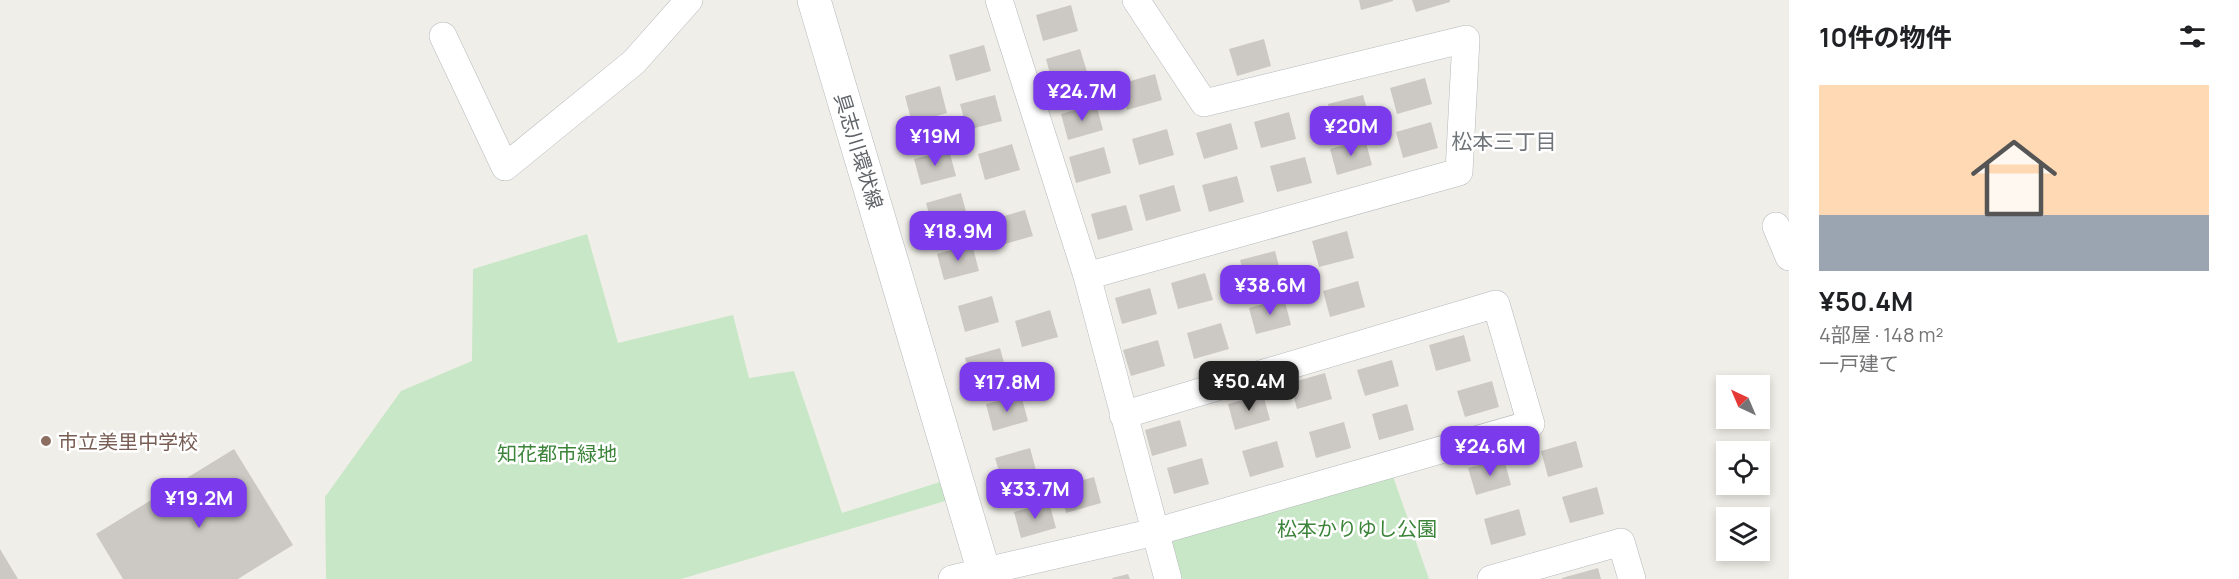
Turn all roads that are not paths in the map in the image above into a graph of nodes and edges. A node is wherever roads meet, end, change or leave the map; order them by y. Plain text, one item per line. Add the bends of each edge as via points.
1 (689, 0) edge
2 (814, 0) edge
3 (999, 0) edge
4 (1136, 0) edge
5 (443, 36) dead end
6 (1776, 226) dead end
7 (1789, 257) edge
8 (1087, 276) junction
9 (1123, 415) junction
10 (1155, 532) junction
11 (985, 574) edge
12 (952, 579) edge
13 (1168, 579) edge
14 (1491, 579) edge
15 (1632, 579) edge

1 - 5 street via 634,62 505,167
2 - 11 main road, 具志川環状線
3 - 8 street
4 - 8 street via 1204,103 1466,39 1459,172
6 - 7 street
8 - 9 street
9 - 10 street
9 - 10 street via 1496,304 1531,424
10 - 11 street
10 - 13 street
11 - 12 street
14 - 15 street via 1621,542

